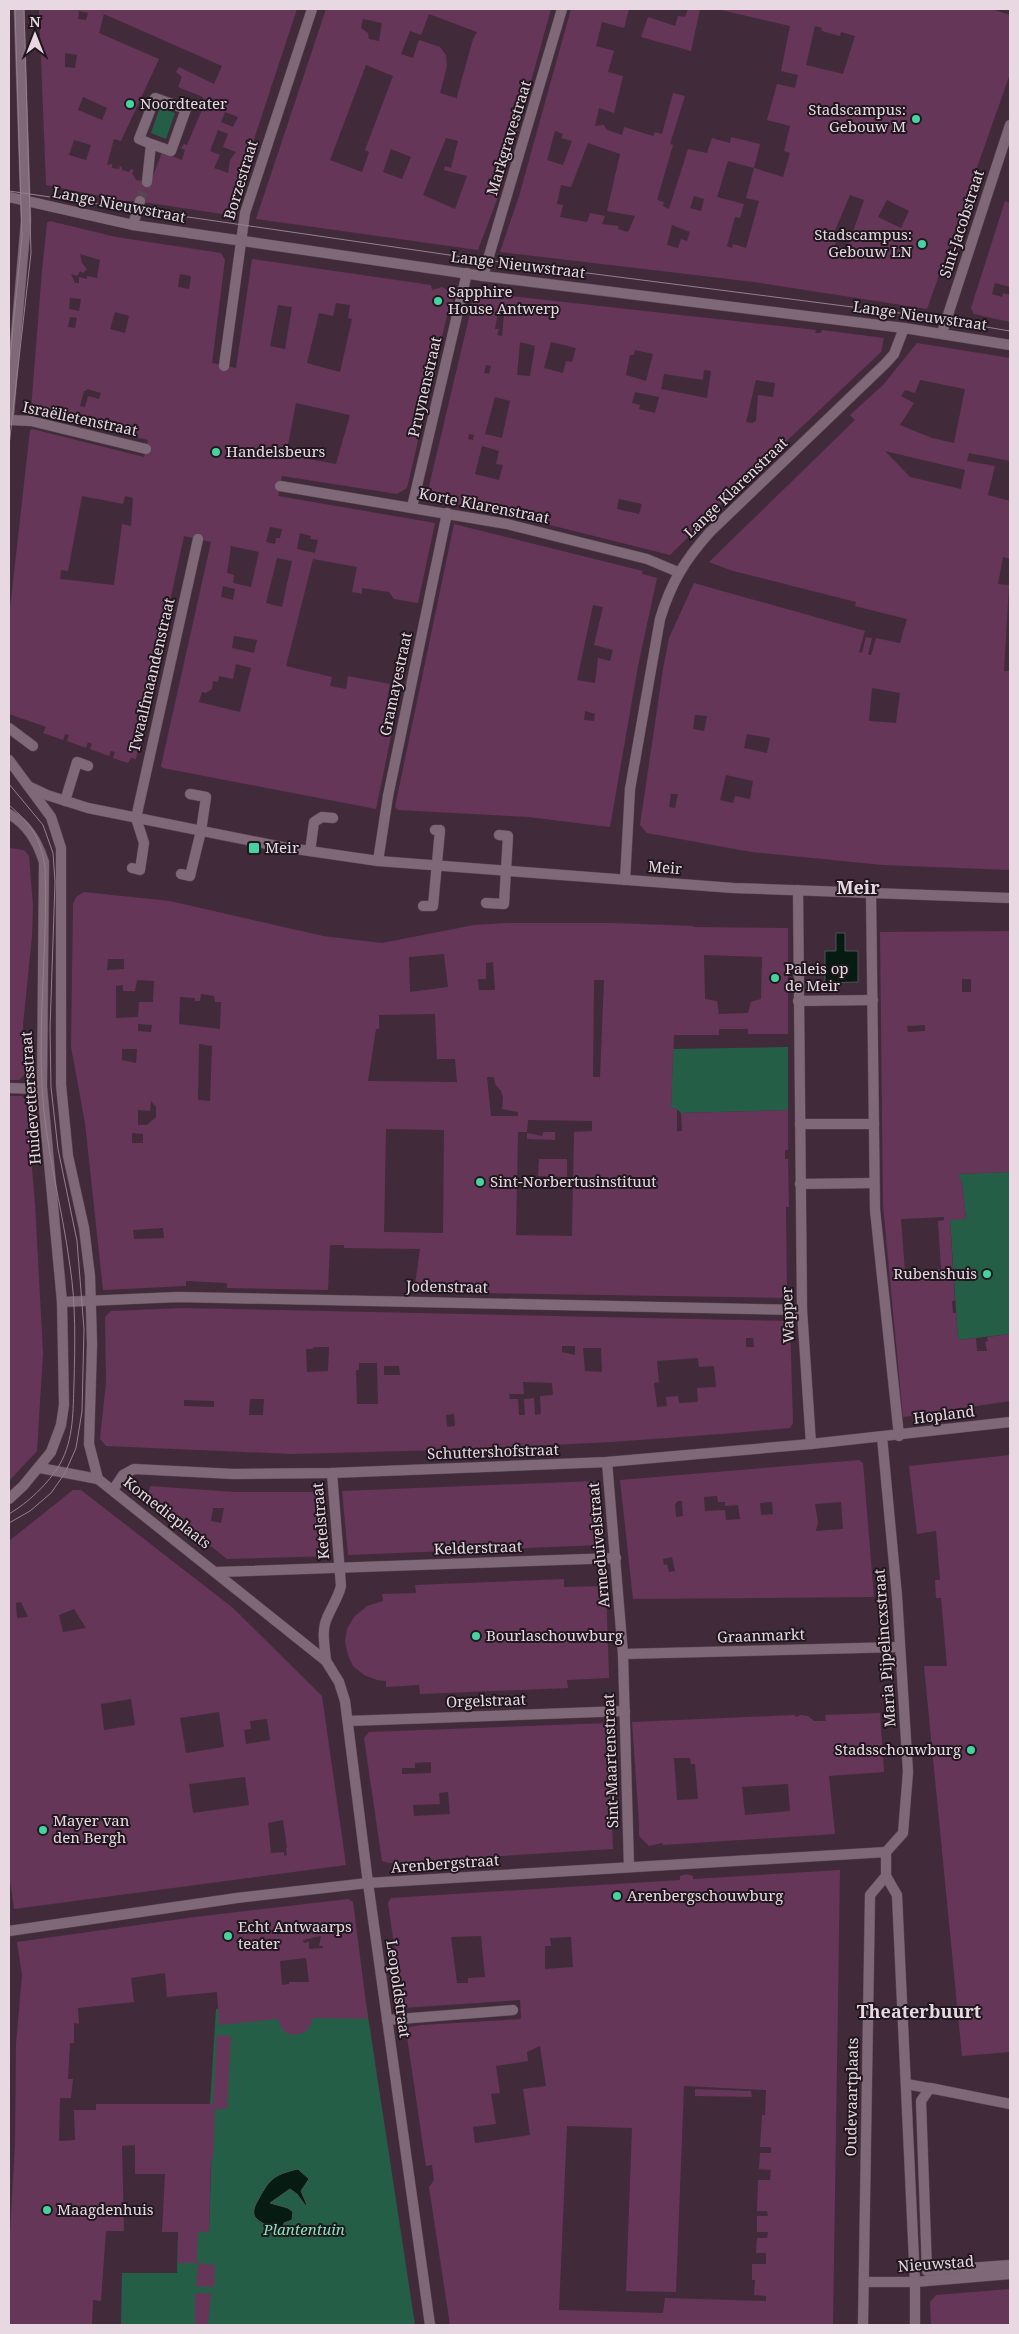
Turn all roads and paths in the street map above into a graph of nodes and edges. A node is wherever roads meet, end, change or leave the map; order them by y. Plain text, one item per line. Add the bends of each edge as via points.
1 (19, 9) edge
2 (312, 9) edge
3 (562, 9) edge
4 (1010, 125) edge
5 (150, 144) junction
6 (147, 182) tunnel mouth
7 (9, 197) edge
8 (25, 202) junction
9 (140, 202) tunnel mouth
10 (133, 225) junction
11 (240, 240) junction
12 (467, 274) junction
13 (484, 276) junction
14 (904, 328) junction
15 (942, 333) junction
16 (1010, 344) edge
17 (224, 366) dead end
18 (9, 414) edge
19 (9, 420) edge
20 (146, 448) dead end
21 (280, 486) dead end
22 (412, 507) junction
23 (447, 513) junction
24 (198, 539) dead end
25 (678, 572) junction
26 (9, 728) edge
27 (33, 746) dead end
28 (9, 760) edge
29 (88, 766) dead end
30 (9, 775) edge
31 (28, 786) junction
32 (190, 794) dead end
33 (66, 801) junction
34 (9, 814) edge
35 (136, 818) junction
36 (333, 818) dead end
37 (435, 830) dead end
38 (201, 831) junction
39 (499, 835) dead end
40 (310, 851) junction
41 (378, 861) junction
42 (437, 866) junction
43 (132, 868) dead end
44 (63, 869) joint
45 (506, 872) junction
46 (181, 874) dead end
47 (625, 880) junction
48 (798, 890) junction
49 (871, 892) junction
50 (1010, 898) edge
51 (486, 903) dead end
52 (423, 906) dead end
53 (873, 1000) junction
54 (798, 1001) junction
55 (9, 1088) edge
56 (42, 1089) junction
57 (800, 1124) junction
58 (874, 1124) junction
59 (874, 1183) junction
60 (800, 1184) junction
61 (91, 1300) junction
62 (62, 1302) junction
63 (802, 1310) junction
64 (1010, 1422) edge
65 (899, 1436) junction
66 (882, 1437) junction
67 (811, 1444) junction
68 (607, 1462) junction
69 (40, 1468) junction
70 (332, 1473) junction
71 (98, 1479) junction
72 (113, 1490) junction
73 (9, 1499) edge
74 (616, 1558) junction
75 (340, 1567) junction
76 (217, 1572) junction
77 (900, 1647) junction
78 (623, 1654) junction
79 (326, 1661) junction
80 (625, 1711) junction
81 (348, 1721) junction
82 (886, 1852) junction
83 (630, 1867) junction
84 (886, 1876) junction
85 (368, 1883) junction
86 (9, 1931) edge
87 (513, 2010) dead end
88 (387, 2020) junction
89 (906, 2084) junction
90 (930, 2088) junction
91 (1010, 2104) edge
92 (1010, 2265) edge
93 (1010, 2274) edge
94 (864, 2282) junction
95 (915, 2282) junction
96 (430, 2325) edge
97 (863, 2325) edge
98 (915, 2325) edge

1 - 8 street
2 - 11 street, Borzestraat via 244,213
3 - 13 street, Markgravestraat
4 - 15 street, Sint-Jacobstraat
5 - 5 street via 171,151 186,109 154,98 140,139
5 - 6 street
7 - 8 street, Lange Nieuwstraat
8 - 10 street, Lange Nieuwstraat
8 - 18 street via 24,251
9 - 10 street
10 - 11 street, Lange Nieuwstraat
11 - 12 street, Lange Nieuwstraat
11 - 17 street, Borzestraat
12 - 13 street, Lange Nieuwstraat
12 - 22 street, Pruynenstraat
13 - 14 street, Lange Nieuwstraat
14 - 15 street, Lange Nieuwstraat
14 - 25 street, Lange Klarenstraat via 894,354 886,364 710,532
15 - 16 street, Lange Nieuwstraat
19 - 20 street, Israëlietenstraat via 31,421
21 - 22 street, Korte Klarenstraat
22 - 23 street, Korte Klarenstraat
23 - 25 street, Korte Klarenstraat via 507,524 647,559
23 - 41 street, Gramayestraat via 388,796
24 - 35 street, Twaalfmaandenstraat
25 - 47 street, Lange Klarenstraat via 660,619 630,789
26 - 27 street
28 - 31 street, Meir
29 - 33 street via 77,762
30 - 31 street, Meir
31 - 33 street, Meir
31 - 44 street, Meir via 58,832
32 - 38 street via 206,797
33 - 35 street, Meir
34 - 56 street, Huidevettersstraat via 28,829 44,862
35 - 38 street, Meir
35 - 43 street via 144,843 140,870
36 - 40 street via 322,817 314,822
37 - 42 street via 440,830
38 - 40 street, Meir
38 - 46 street via 190,876
39 - 45 street via 508,836
40 - 41 street, Meir
41 - 42 street, Meir
42 - 45 street, Meir
42 - 52 street via 433,906
44 - 61 street, Huidevettersstraat via 62,1102 68,1156 85,1236
45 - 47 street, Meir
45 - 51 street via 504,904
47 - 48 street, Meir
48 - 49 street, Meir
48 - 54 street, Wapper
49 - 50 street, Meir
49 - 53 street
53 - 54 street
53 - 58 street
54 - 57 street, Wapper
55 - 56 street
56 - 62 street, Huidevettersstraat
57 - 58 street
57 - 60 street, Wapper
58 - 59 street
59 - 60 street
59 - 65 street
60 - 63 street, Wapper
61 - 62 street
61 - 63 street, Jodenstraat via 178,1296
61 - 71 street, Huidevettersstraat via 89,1444
62 - 69 street, Huidevettersstraat via 65,1383 61,1425 57,1441
63 - 67 street, Wapper
64 - 65 street, Hopland
65 - 66 street, Hopland
66 - 67 street, Schuttershofstraat
66 - 77 street, Maria Pijpelincxstraat
67 - 68 street, Schuttershofstraat
68 - 70 street, Schuttershofstraat
68 - 74 street, Armeduivelstraat
69 - 71 street, Komedieplaats
69 - 73 street, Huidevettersstraat
70 - 72 street, Schuttershofstraat via 134,1470 123,1475
70 - 75 street, Ketelstraat
71 - 72 street, Komedieplaats
72 - 76 street, Komedieplaats
74 - 75 street, Kelderstraat
74 - 78 street, Armeduivelstraat
75 - 76 street
75 - 79 street, Ketelstraat via 338,1599 324,1629
76 - 79 street, Komedieplaats
77 - 78 street, Graanmarkt
77 - 82 street, Maria Pijpelincxstraat via 908,1772 903,1833
78 - 80 street, Sint-Maartenstraat
79 - 81 street, Leopoldstraat via 339,1682
80 - 81 street, Orgelstraat
80 - 83 street, Sint-Maartenstraat
81 - 85 street, Leopoldstraat
82 - 83 street, Arenbergstraat
82 - 84 street
83 - 85 street, Arenbergstraat
84 - 89 street via 897,1895
84 - 94 street, Oudevaartplaats via 870,1895
85 - 86 street, Arenbergstraat via 236,1898
85 - 88 street, Leopoldstraat
87 - 88 street
88 - 96 street, Leopoldstraat
89 - 90 street
89 - 95 street
90 - 91 street
90 - 92 street via 921,2101 927,2271
93 - 95 street, Nieuwstad
94 - 95 street, Nieuwstad
94 - 97 street, Oudevaartplaats
95 - 98 street

